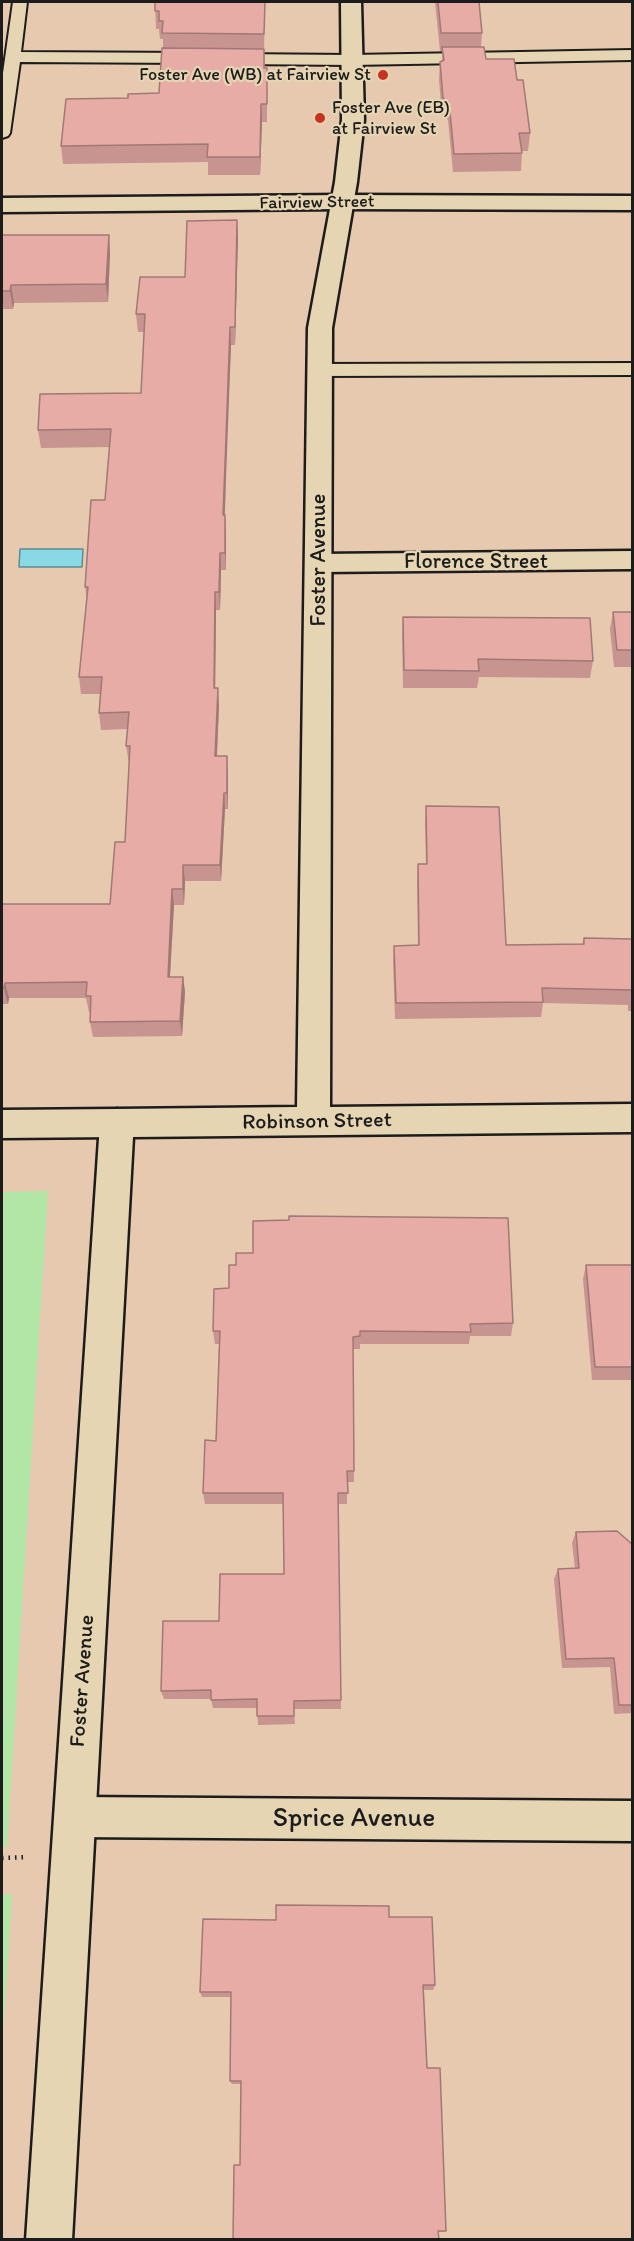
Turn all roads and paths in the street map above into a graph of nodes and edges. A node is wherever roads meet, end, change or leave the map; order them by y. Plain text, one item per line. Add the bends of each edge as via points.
1 (20, 2) edge
2 (351, 2) edge
3 (633, 55) edge
4 (12, 57) junction
5 (352, 60) junction
6 (2, 132) edge
7 (342, 202) junction
8 (633, 203) edge
9 (2, 205) edge
10 (633, 369) edge
11 (319, 370) junction
12 (633, 560) edge
13 (319, 563) junction
14 (633, 1118) edge
15 (313, 1122) junction
16 (117, 1123) junction
17 (2, 1124) edge
18 (75, 1817) junction
19 (633, 1821) edge
20 (49, 2240) edge

1 - 4 lane
2 - 5 street, Foster Avenue
3 - 5 lane
4 - 5 lane
4 - 6 lane
5 - 7 street, Foster Avenue via 353,120
7 - 8 street, Fairview Street
7 - 9 street, Fairview Street
7 - 11 street, Foster Avenue via 320,328
10 - 11 lane
11 - 13 street, Foster Avenue
12 - 13 street, Florence Street
13 - 15 street, Foster Avenue
14 - 15 street, Robinson Street
15 - 16 street, Robinson Street
16 - 17 street, Robinson Street
16 - 18 street, Foster Avenue
18 - 19 street, Sprice Avenue
18 - 20 street, Foster Avenue

